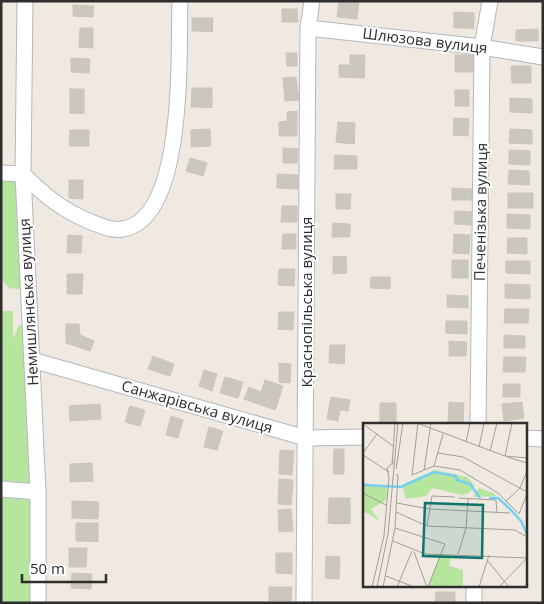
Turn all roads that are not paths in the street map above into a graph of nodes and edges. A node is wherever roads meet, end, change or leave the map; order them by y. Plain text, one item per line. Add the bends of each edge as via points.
1 (25, 1) edge
2 (180, 1) edge
3 (312, 1) edge
4 (490, 1) edge
5 (308, 28) junction
6 (482, 47) junction
7 (543, 57) edge
8 (1, 173) edge
9 (23, 174) junction
10 (32, 360) junction
11 (478, 423) edge
12 (363, 437) edge
13 (306, 438) junction
14 (526, 438) edge
15 (543, 439) edge
16 (1, 489) edge
17 (38, 492) junction
18 (474, 586) edge
19 (38, 603) edge
20 (304, 603) edge
21 (474, 603) edge

1 - 9 street, Немишлянська вулиця
2 - 9 street via 174,145 160,193 148,214 124,229 110,229 76,216 50,201
3 - 5 street, Краснопільська вулиця
4 - 6 street, Печенізька вулиця
5 - 6 street, Шлюзова вулиця
5 - 13 street, Краснопільська вулиця
6 - 7 street, Шлюзова вулиця
6 - 11 street, Печенізька вулиця
8 - 9 street
9 - 10 street, Немишлянська вулиця
10 - 13 street, Санжарівська вулиця
10 - 17 street, Немишлянська вулиця
12 - 13 street, Санжарівська вулиця
13 - 20 street, Краснопільська вулиця
14 - 15 street
16 - 17 street
17 - 19 street, Немишлянська вулиця
18 - 21 street

